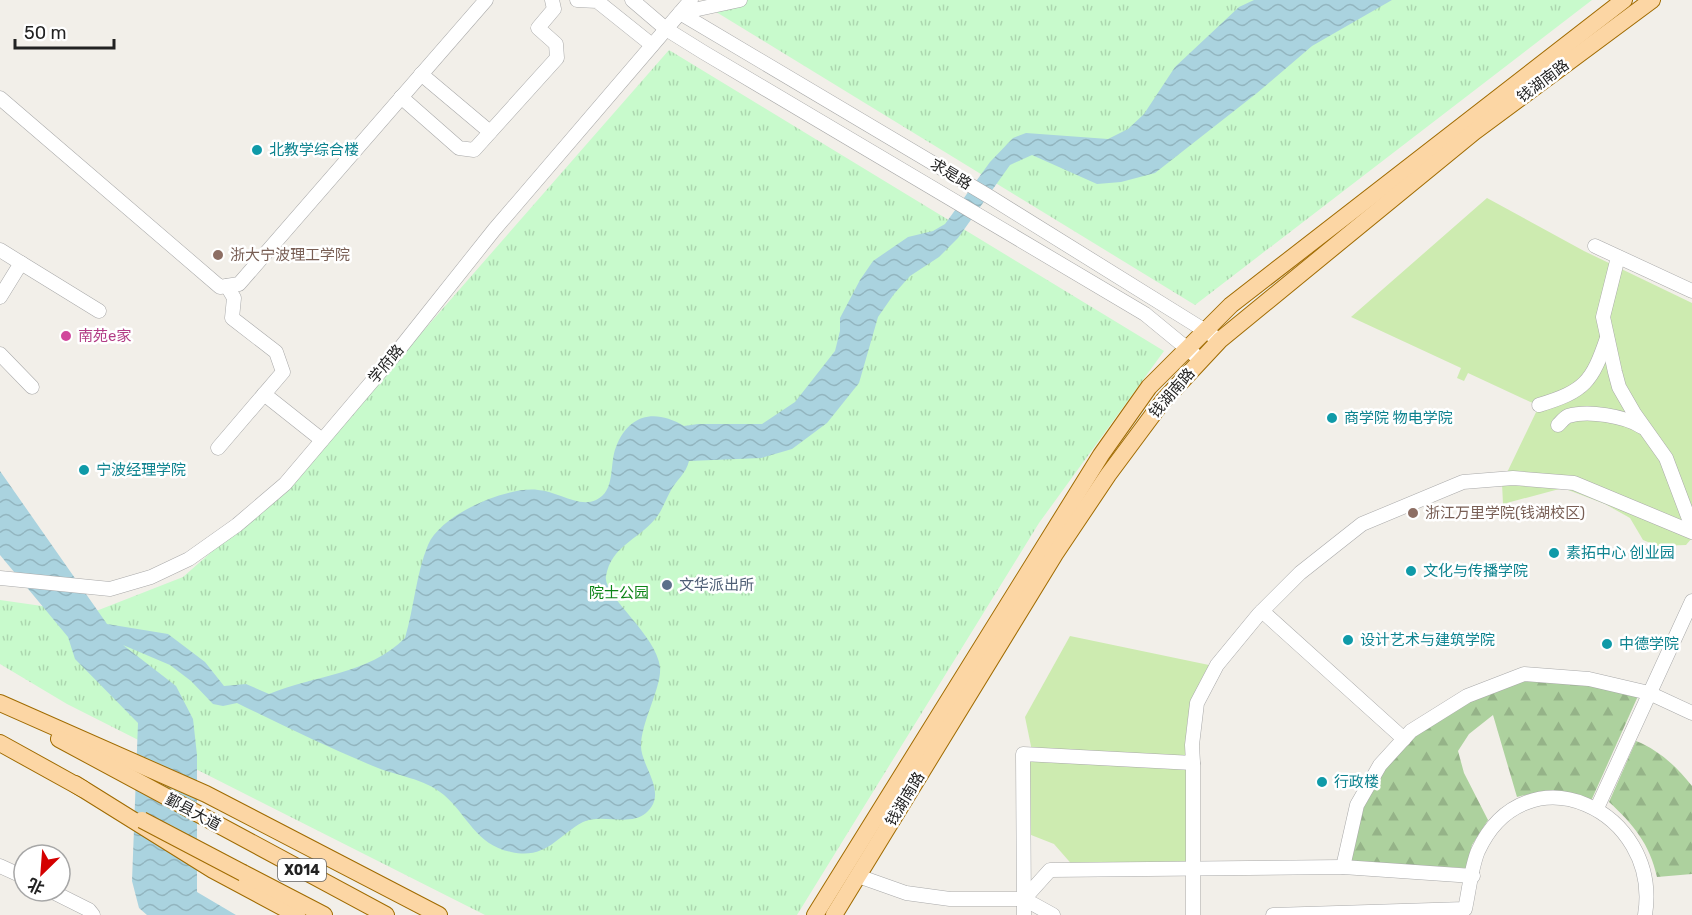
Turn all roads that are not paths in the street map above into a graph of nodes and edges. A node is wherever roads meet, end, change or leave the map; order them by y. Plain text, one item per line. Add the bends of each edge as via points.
1 (486, 0) edge
2 (552, 0) edge
3 (577, 0) edge
4 (632, 0) edge
5 (691, 0) edge
6 (740, 0) edge
7 (1624, 0) edge
8 (1652, 0) edge
9 (680, 13) junction
10 (666, 29) junction
11 (652, 45) junction
12 (422, 74) junction
13 (401, 97) junction
14 (0, 98) edge
15 (490, 132) junction
16 (1595, 246) dead end
17 (0, 250) edge
18 (1618, 257) junction
19 (21, 263) junction
20 (227, 285) junction
21 (1692, 291) edge
22 (0, 297) edge
23 (99, 311) dead end
24 (1213, 335) junction
25 (1607, 336) junction
26 (1187, 349) junction
27 (0, 354) edge
28 (1201, 360) junction
29 (32, 387) dead end
30 (264, 394) junction
31 (1539, 405) dead end
32 (1558, 425) dead end
33 (1648, 432) junction
34 (322, 440) junction
35 (218, 448) dead end
36 (1692, 527) edge
37 (1692, 532) edge
38 (1, 578) edge
39 (1692, 601) edge
40 (1262, 611) junction
41 (1649, 693) junction
42 (0, 703) edge
43 (0, 707) edge
44 (1692, 713) edge
45 (1404, 739) junction
46 (0, 743) edge
47 (1193, 763) junction
48 (119, 764) junction
49 (1597, 808) junction
50 (136, 820) junction
51 (1343, 867) junction
52 (1193, 868) junction
53 (858, 876) junction
54 (1473, 876) junction
55 (1024, 899) junction
56 (72, 902) edge
57 (93, 915) edge
58 (297, 915) edge
59 (324, 915) edge
60 (386, 915) edge
61 (439, 915) edge
62 (815, 915) edge
63 (834, 915) edge
64 (1024, 915) edge
65 (1053, 915) edge
66 (1193, 915) edge
67 (1273, 915) edge
68 (1645, 915) edge

1 - 12 street
2 - 15 street via 554,9 538,28 556,44 556,58
3 - 11 street via 597,1
4 - 10 street, 求是路
5 - 9 street, 学府路
6 - 9 street
7 - 24 main road, 钱湖南路 via 1231,305
8 - 24 main road, 钱湖南路 via 1474,132
9 - 10 street, 学府路
9 - 24 street, 求是路
10 - 11 street, 学府路
10 - 26 street, 求是路 via 1145,314
11 - 34 street, 学府路
12 - 13 street
12 - 15 street
13 - 15 street via 459,148 474,150
13 - 20 street via 239,284
14 - 20 street via 220,286
16 - 18 street
17 - 19 street
18 - 21 street
18 - 25 street via 1603,317
19 - 22 street
19 - 23 street
20 - 30 street via 234,298 232,318 276,352 283,372
24 - 26 main road, 钱湖南路
24 - 28 main road, 钱湖南路
25 - 31 street via 1590,379 1580,388
25 - 33 street via 1619,387
26 - 28 street, 求是路
26 - 62 main road, 钱湖南路 via 1149,387 1101,455
27 - 29 street
28 - 53 main road, 钱湖南路 via 1163,401 1082,514
30 - 34 street
30 - 35 street
32 - 33 street via 1566,417 1593,416 1633,421
33 - 36 street via 1666,458
34 - 38 street, 学府路 via 285,484 237,525 189,559 151,577 110,589
37 - 40 street via 1574,483 1513,477 1463,482 1362,524 1300,573
39 - 41 street
40 - 45 street
40 - 47 street via 1217,665 1197,703
41 - 44 street
41 - 45 street via 1589,679 1524,674 1467,696
41 - 49 street
42 - 48 main road
43 - 48 main road, 鄞县大道
45 - 51 street via 1380,765 1357,806
46 - 50 main road, 鄞县大道 / X014
47 - 52 street
47 - 55 street via 1023,754
48 - 60 main road, 鄞县大道 / X014 via 219,825
48 - 61 main road via 206,794
49 - 54 street via 1558,799 1523,804 1503,818 1489,835 1478,852
49 - 68 street via 1620,827 1638,858 1646,890
50 - 58 main road via 204,864
50 - 59 main road, 鄞县大道 / X014, bridge
51 - 52 street
51 - 54 street
52 - 55 street via 1050,870
52 - 66 street
53 - 55 street via 906,893 950,899
53 - 63 main road, 钱湖南路
54 - 67 street via 1465,909
55 - 64 street
55 - 65 street
56 - 57 street

